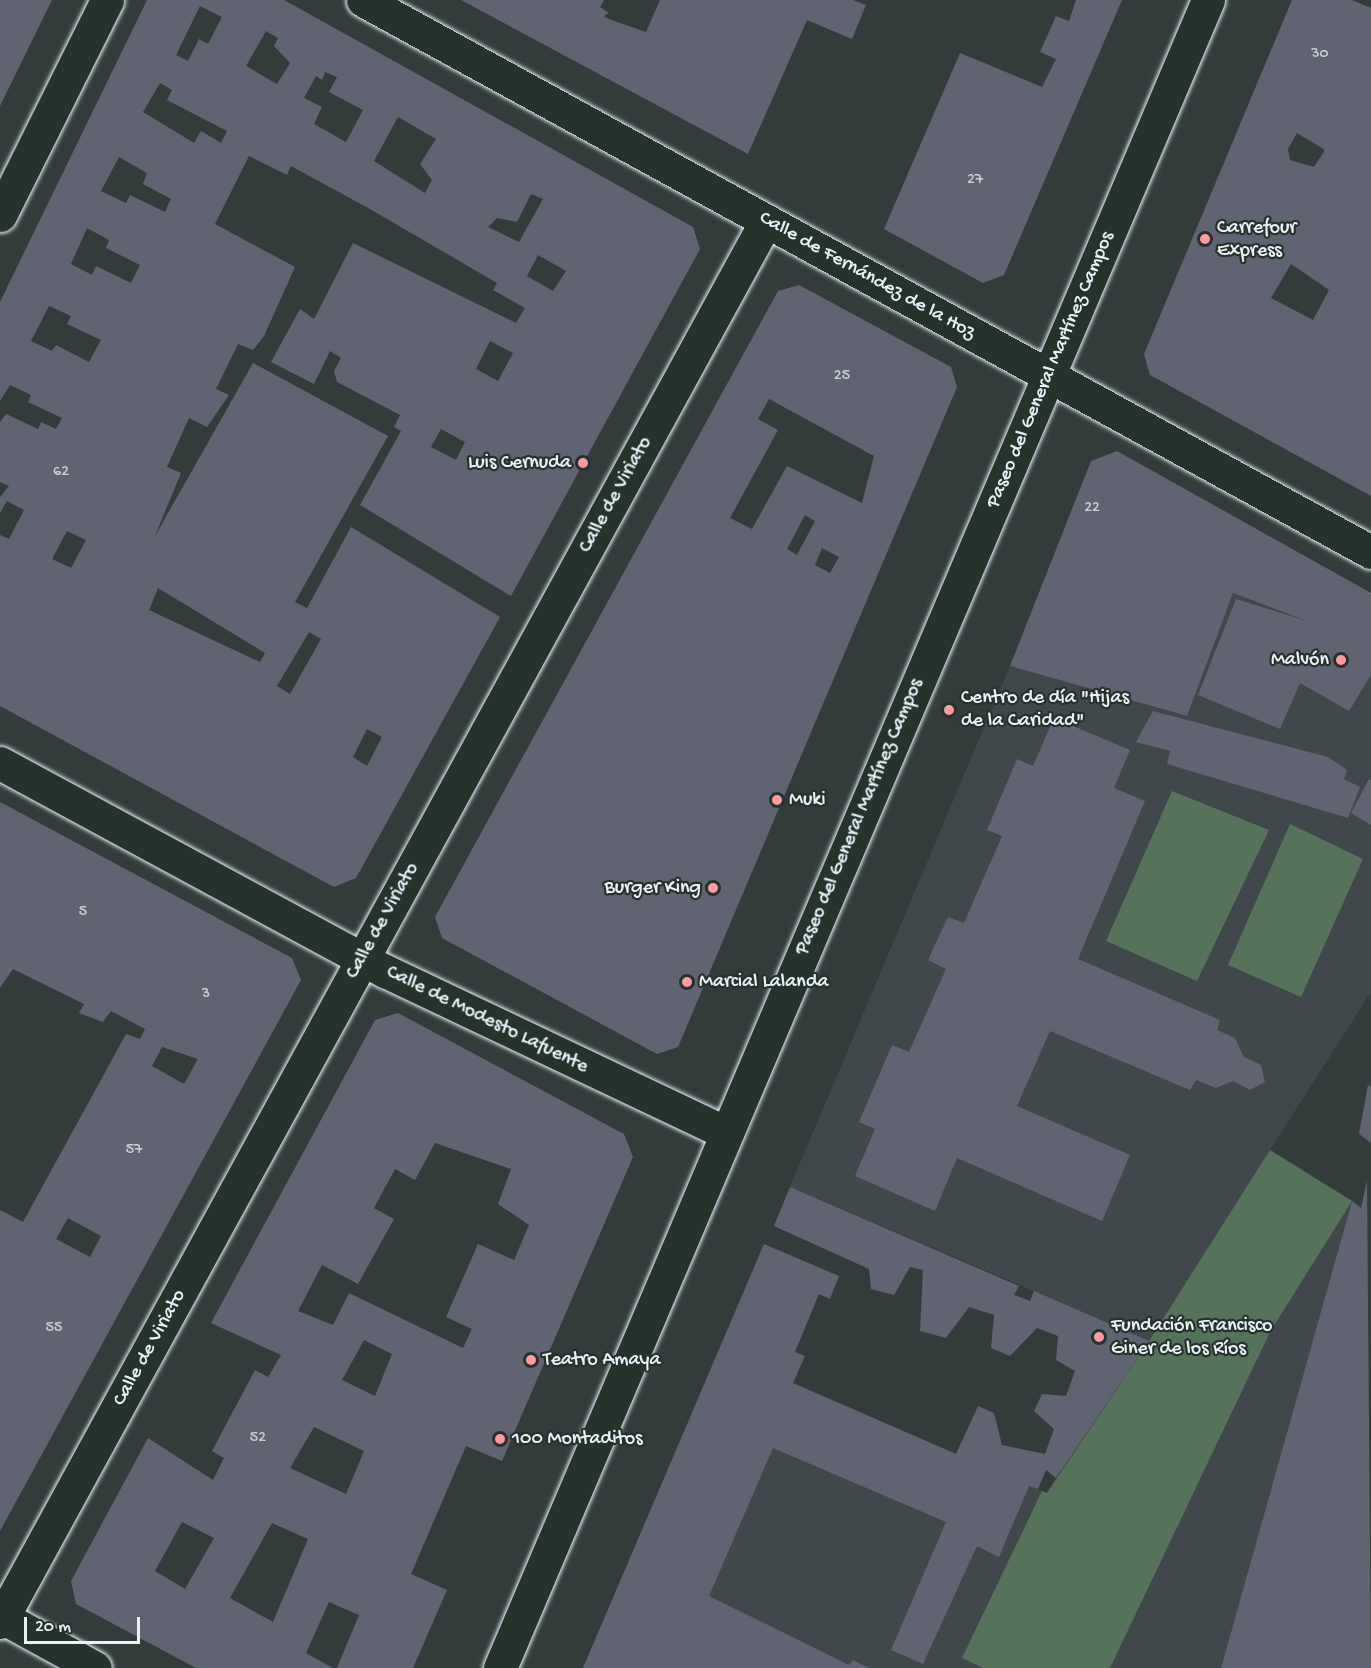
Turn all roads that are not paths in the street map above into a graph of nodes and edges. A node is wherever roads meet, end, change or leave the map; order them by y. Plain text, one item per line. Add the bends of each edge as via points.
1 (107, 0) edge
2 (363, 0) edge
3 (1208, 0) edge
4 (0, 215) edge
5 (766, 221) junction
6 (1049, 375) junction
7 (1371, 552) edge
8 (0, 763) edge
9 (362, 959) junction
10 (724, 1132) junction
11 (1, 1619) edge
12 (95, 1668) edge
13 (500, 1668) edge

1 - 4 street
2 - 5 street, Calle de Fernández de la Hoz
3 - 6 street, Paseo del General Martínez Campos
5 - 6 street, Calle de Fernández de la Hoz
5 - 9 street, Calle de Viriato
6 - 7 street, Calle de Fernández de la Hoz
6 - 10 street, Paseo del General Martínez Campos
8 - 9 street, Calle de Modesto Lafuente
9 - 10 street, Calle de Modesto Lafuente
9 - 11 street, Calle de Viriato
10 - 13 street, Paseo del General Martínez Campos
11 - 12 street

